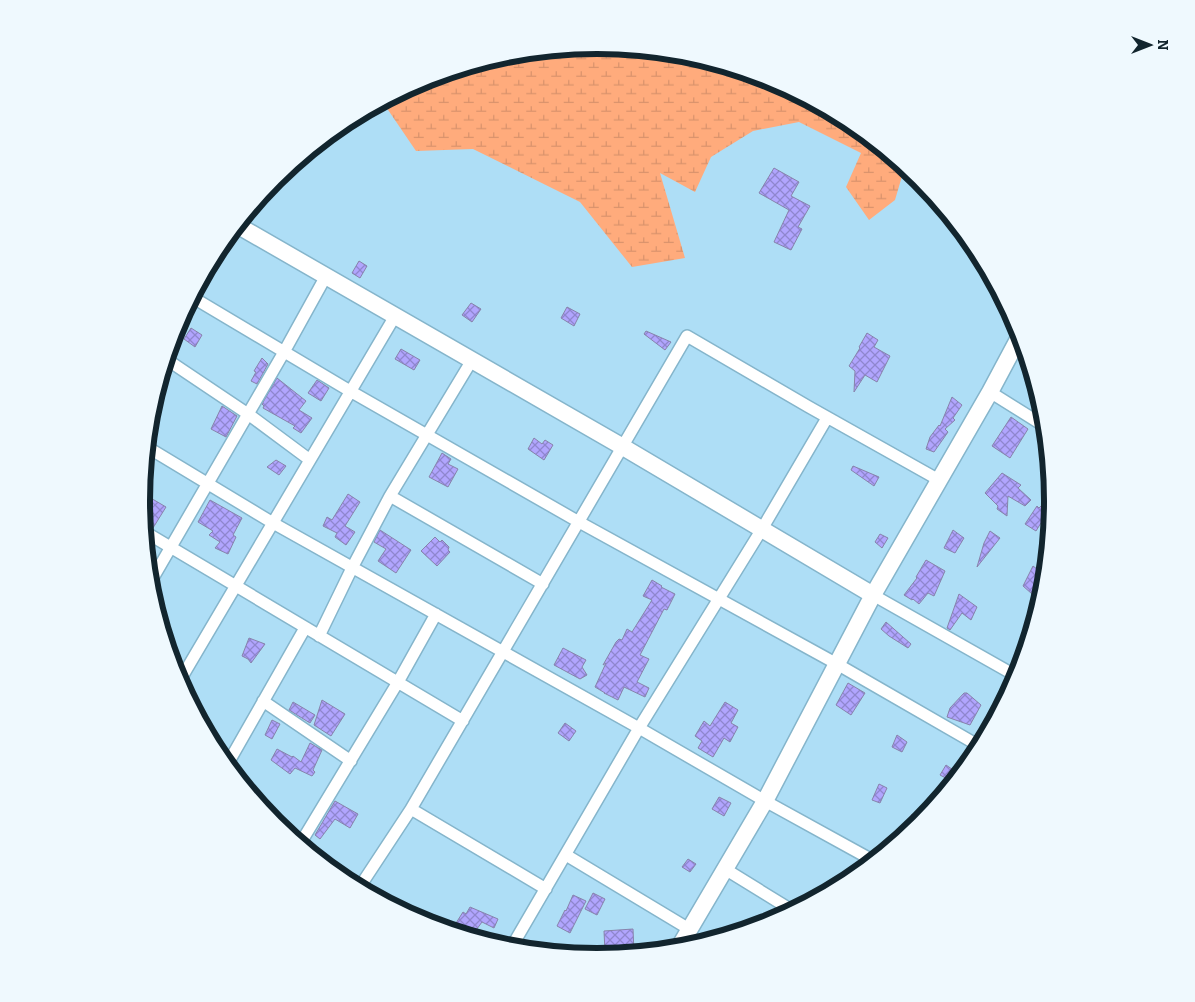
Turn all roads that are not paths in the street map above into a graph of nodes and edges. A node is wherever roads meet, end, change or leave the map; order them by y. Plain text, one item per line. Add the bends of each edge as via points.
1 (243, 229) edge
2 (326, 276) junction
3 (197, 300) edge
4 (395, 316) junction
5 (1016, 343) edge
6 (284, 352) junction
7 (472, 360) junction
8 (172, 364) edge
9 (350, 391) junction
10 (990, 392) junction
11 (248, 414) junction
12 (827, 418) junction
13 (1037, 422) edge
14 (427, 435) junction
15 (623, 447) junction
16 (153, 451) edge
17 (310, 460) junction
18 (939, 480) junction
19 (208, 484) junction
20 (390, 496) junction
21 (579, 522) junction
22 (273, 523) junction
23 (762, 529) junction
24 (152, 537) edge
25 (170, 548) junction
26 (352, 568) junction
27 (156, 572) edge
28 (543, 584) junction
29 (236, 587) junction
30 (873, 595) junction
31 (718, 599) junction
32 (436, 614) junction
33 (305, 628) junction
34 (319, 636) junction
35 (503, 652) junction
36 (837, 664) junction
37 (1011, 673) edge
38 (185, 674) edge
39 (398, 682) junction
40 (263, 701) junction
41 (463, 721) junction
42 (639, 728) junction
43 (973, 743) edge
44 (232, 757) edge
45 (351, 761) junction
46 (765, 801) junction
47 (411, 809) junction
48 (304, 838) edge
49 (566, 855) junction
50 (868, 858) edge
51 (725, 869) junction
52 (363, 882) edge
53 (546, 889) junction
54 (786, 906) edge
55 (689, 929) junction
56 (683, 940) edge
57 (515, 941) edge

1 - 2 street
2 - 4 street
2 - 6 street
3 - 6 street
4 - 7 street
4 - 9 street
5 - 10 street
6 - 9 street
6 - 11 street
7 - 14 street
7 - 15 street
8 - 11 street
9 - 14 street
9 - 17 street
10 - 13 street
10 - 18 street
11 - 17 street
11 - 19 street
12 - 15 street via 687,336
12 - 18 street
12 - 23 street
14 - 20 street
14 - 21 street
15 - 21 street
15 - 23 street
16 - 19 street
17 - 22 street
18 - 30 street
19 - 22 street
19 - 25 street
20 - 26 street
20 - 28 street
21 - 28 street
21 - 31 street
22 - 26 street
22 - 29 street
23 - 30 street
23 - 31 street
24 - 25 street
25 - 27 street
25 - 29 street
26 - 32 street
26 - 34 street
28 - 35 street
29 - 33 street
29 - 38 street
30 - 36 street
30 - 37 street
31 - 36 street
31 - 42 street
32 - 35 street
32 - 39 street
33 - 34 street
33 - 40 street
34 - 39 street
35 - 41 street
35 - 42 street
36 - 43 street
36 - 46 street
39 - 41 street
39 - 45 street
40 - 44 street
40 - 45 street
41 - 47 street
42 - 46 street
42 - 49 street
45 - 48 street
46 - 50 street
46 - 51 street
47 - 52 street
47 - 53 street
49 - 53 street
49 - 55 street
51 - 54 street
51 - 55 street
53 - 57 street
55 - 56 street

